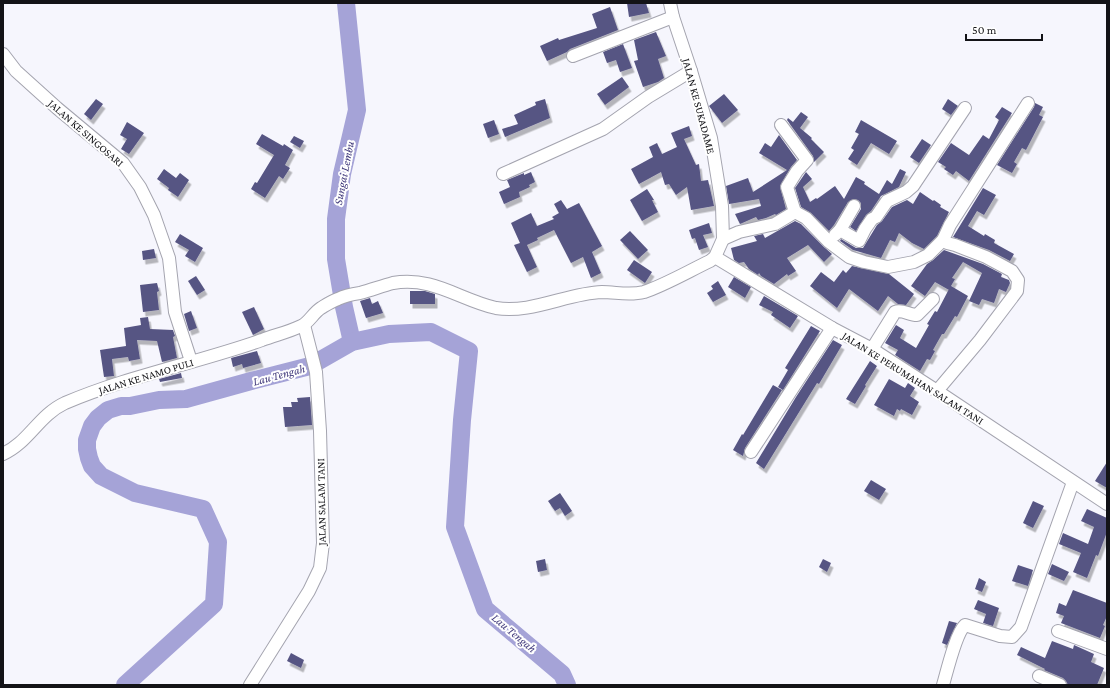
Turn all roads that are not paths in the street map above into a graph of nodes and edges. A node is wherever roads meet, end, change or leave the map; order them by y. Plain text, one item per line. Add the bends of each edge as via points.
1 (670, 3) edge
2 (673, 17) junction
3 (3, 54) edge
4 (573, 56) dead end
5 (691, 71) junction
6 (1028, 102) dead end
7 (965, 108) dead end
8 (781, 125) dead end
9 (503, 174) dead end
10 (854, 206) dead end
11 (795, 212) junction
12 (840, 230) junction
13 (723, 239) junction
14 (943, 240) junction
15 (829, 242) junction
16 (715, 257) junction
17 (933, 299) dead end
18 (304, 325) junction
19 (832, 328) junction
20 (872, 349) junction
21 (191, 362) junction
22 (937, 391) junction
23 (751, 452) dead end
24 (3, 454) edge
25 (1073, 482) junction
26 (1107, 504) edge
27 (1058, 631) dead end
28 (1107, 649) edge
29 (1039, 676) dead end
30 (250, 685) edge
31 (943, 685) edge
32 (1060, 685) edge

1 - 2 street, JALAN KE SUKADAME
2 - 4 street
2 - 5 street, JALAN KE SUKADAME
3 - 21 street, JALAN KE SINGOSARI via 16,71 57,108 123,162 140,187 154,215 169,258 175,312
5 - 9 street via 603,129
5 - 13 street, JALAN KE SUKADAME via 711,138 722,206
6 - 14 street
7 - 12 street via 913,186 887,201 859,240
8 - 11 street via 807,158 788,185
10 - 12 street
11 - 13 street via 775,224 739,232
11 - 15 street via 806,218
12 - 15 street
13 - 16 street, JALAN KE SUKADAME
14 - 15 street via 928,255 914,262 888,267 849,257
14 - 22 street via 986,257 1012,271 1018,280 1017,291
16 - 18 street via 642,292 627,295 601,292 515,308 498,308 438,286 418,282 394,283 337,299 318,310
16 - 19 street, JALAN KE PERUMAHAN SALAM TANI
17 - 20 street via 917,315 899,310 895,312
18 - 21 street, JALAN KE NAMO PULI
18 - 30 street, JALAN SALAM TANI via 316,372 320,431 323,543 320,568
19 - 20 street, JALAN KE PERUMAHAN SALAM TANI
19 - 23 street
20 - 22 street, JALAN KE PERUMAHAN SALAM TANI
21 - 24 street, JALAN KE NAMO PULI via 62,404 43,418 24,440
22 - 25 street, JALAN KE PERUMAHAN SALAM TANI
25 - 26 street, JALAN KE PERUMAHAN SALAM TANI
25 - 31 street via 1021,627 1012,637 1000,636 966,625 958,638
27 - 28 street
29 - 32 street

